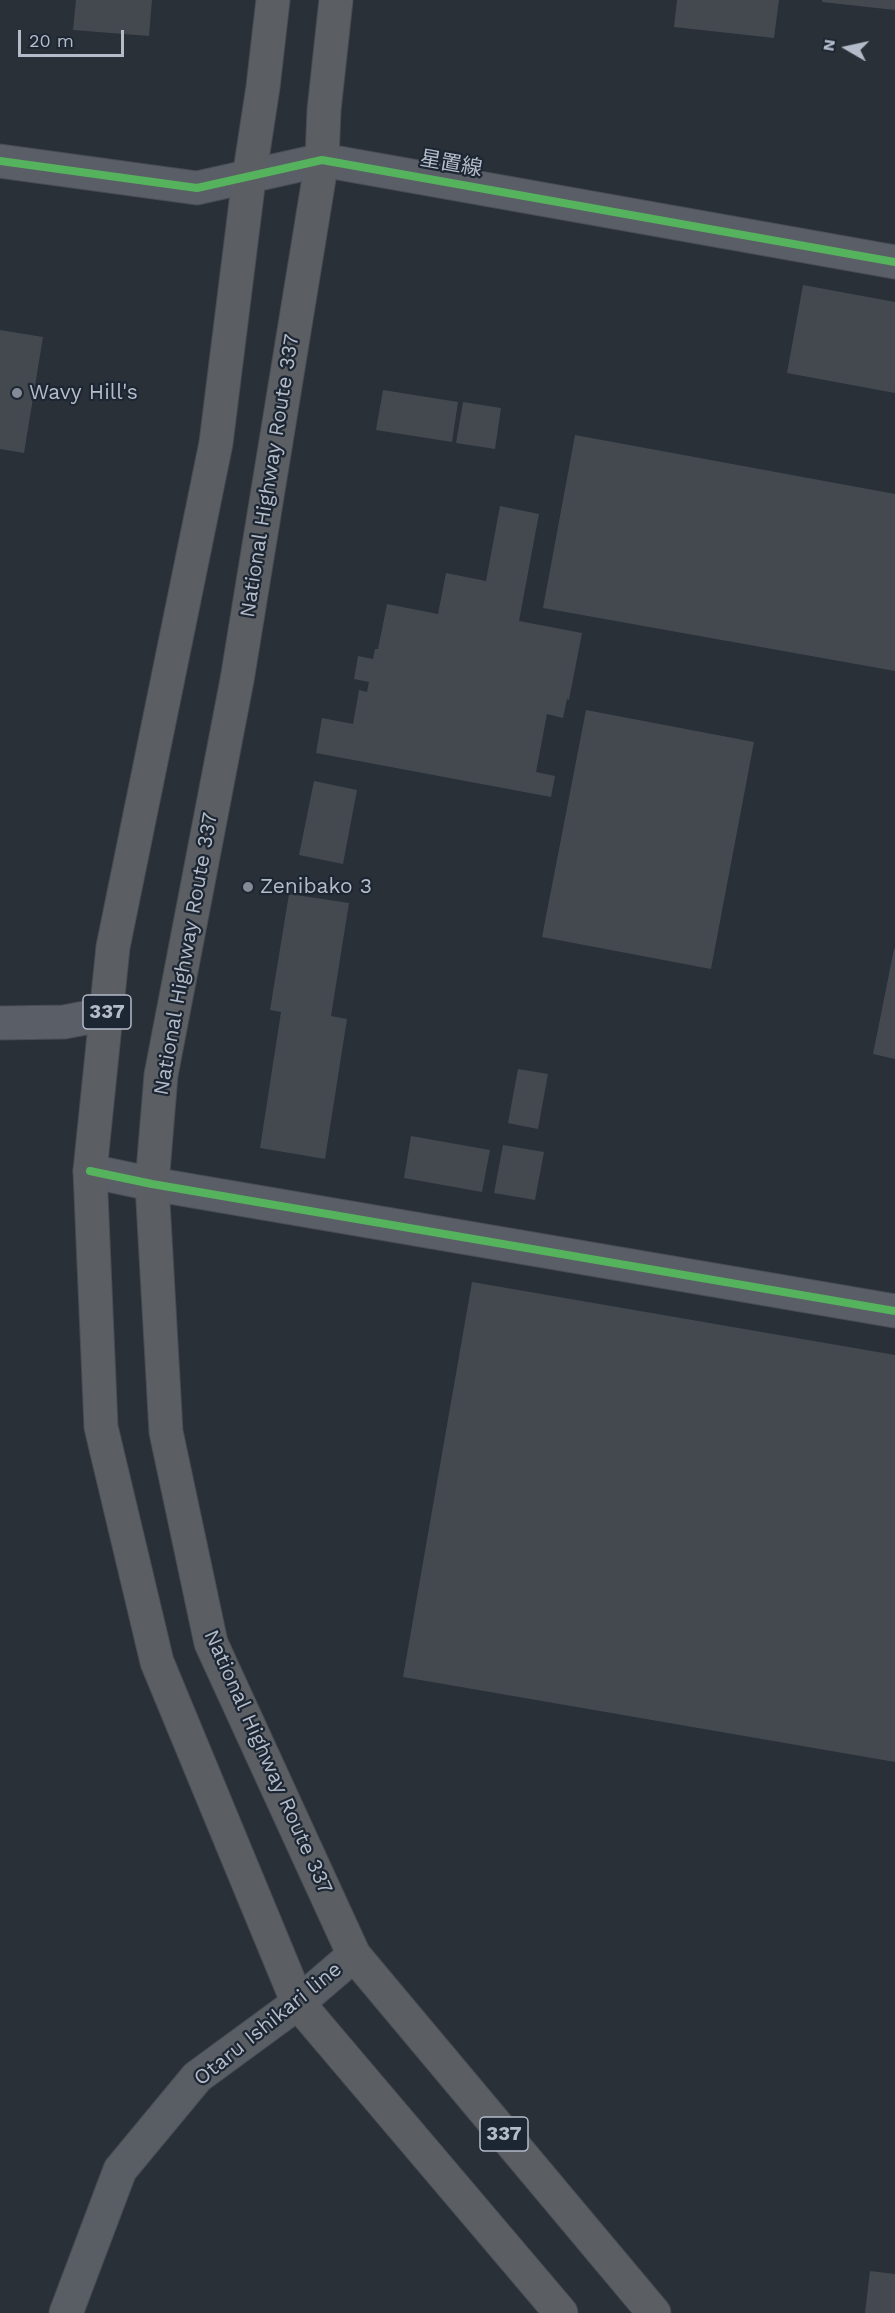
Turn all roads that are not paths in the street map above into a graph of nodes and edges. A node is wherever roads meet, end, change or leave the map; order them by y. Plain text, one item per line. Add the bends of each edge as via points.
1 (273, 0) edge
2 (336, 0) edge
3 (322, 160) junction
4 (0, 161) edge
5 (249, 178) junction
6 (895, 262) edge
7 (106, 1014) junction
8 (0, 1023) edge
9 (90, 1171) junction
10 (152, 1184) junction
11 (895, 1311) edge
12 (354, 1955) junction
13 (298, 2003) junction
14 (66, 2313) edge
15 (561, 2313) edge
16 (654, 2313) edge

1 - 5 highway, 337
2 - 3 highway, National Highway Route 337 / 337
3 - 5 street, 星置線
3 - 6 street, 星置線
3 - 10 highway, National Highway Route 337 / 337 via 237,680 161,1074
4 - 5 street, 星置線 via 197,188
5 - 7 highway, 337 via 216,443 113,947
7 - 8 street via 64,1022
7 - 9 highway, 337
9 - 10 street
9 - 13 highway, 337 via 100,1427 157,1662
10 - 11 street
10 - 12 highway, National Highway Route 337 / 337 via 166,1432 211,1643
12 - 13 main road, Otaru Ishikari line
12 - 16 highway, National Highway Route 337 / 337
13 - 14 main road, Otaru Ishikari line via 197,2077 120,2170
13 - 15 highway, 337

